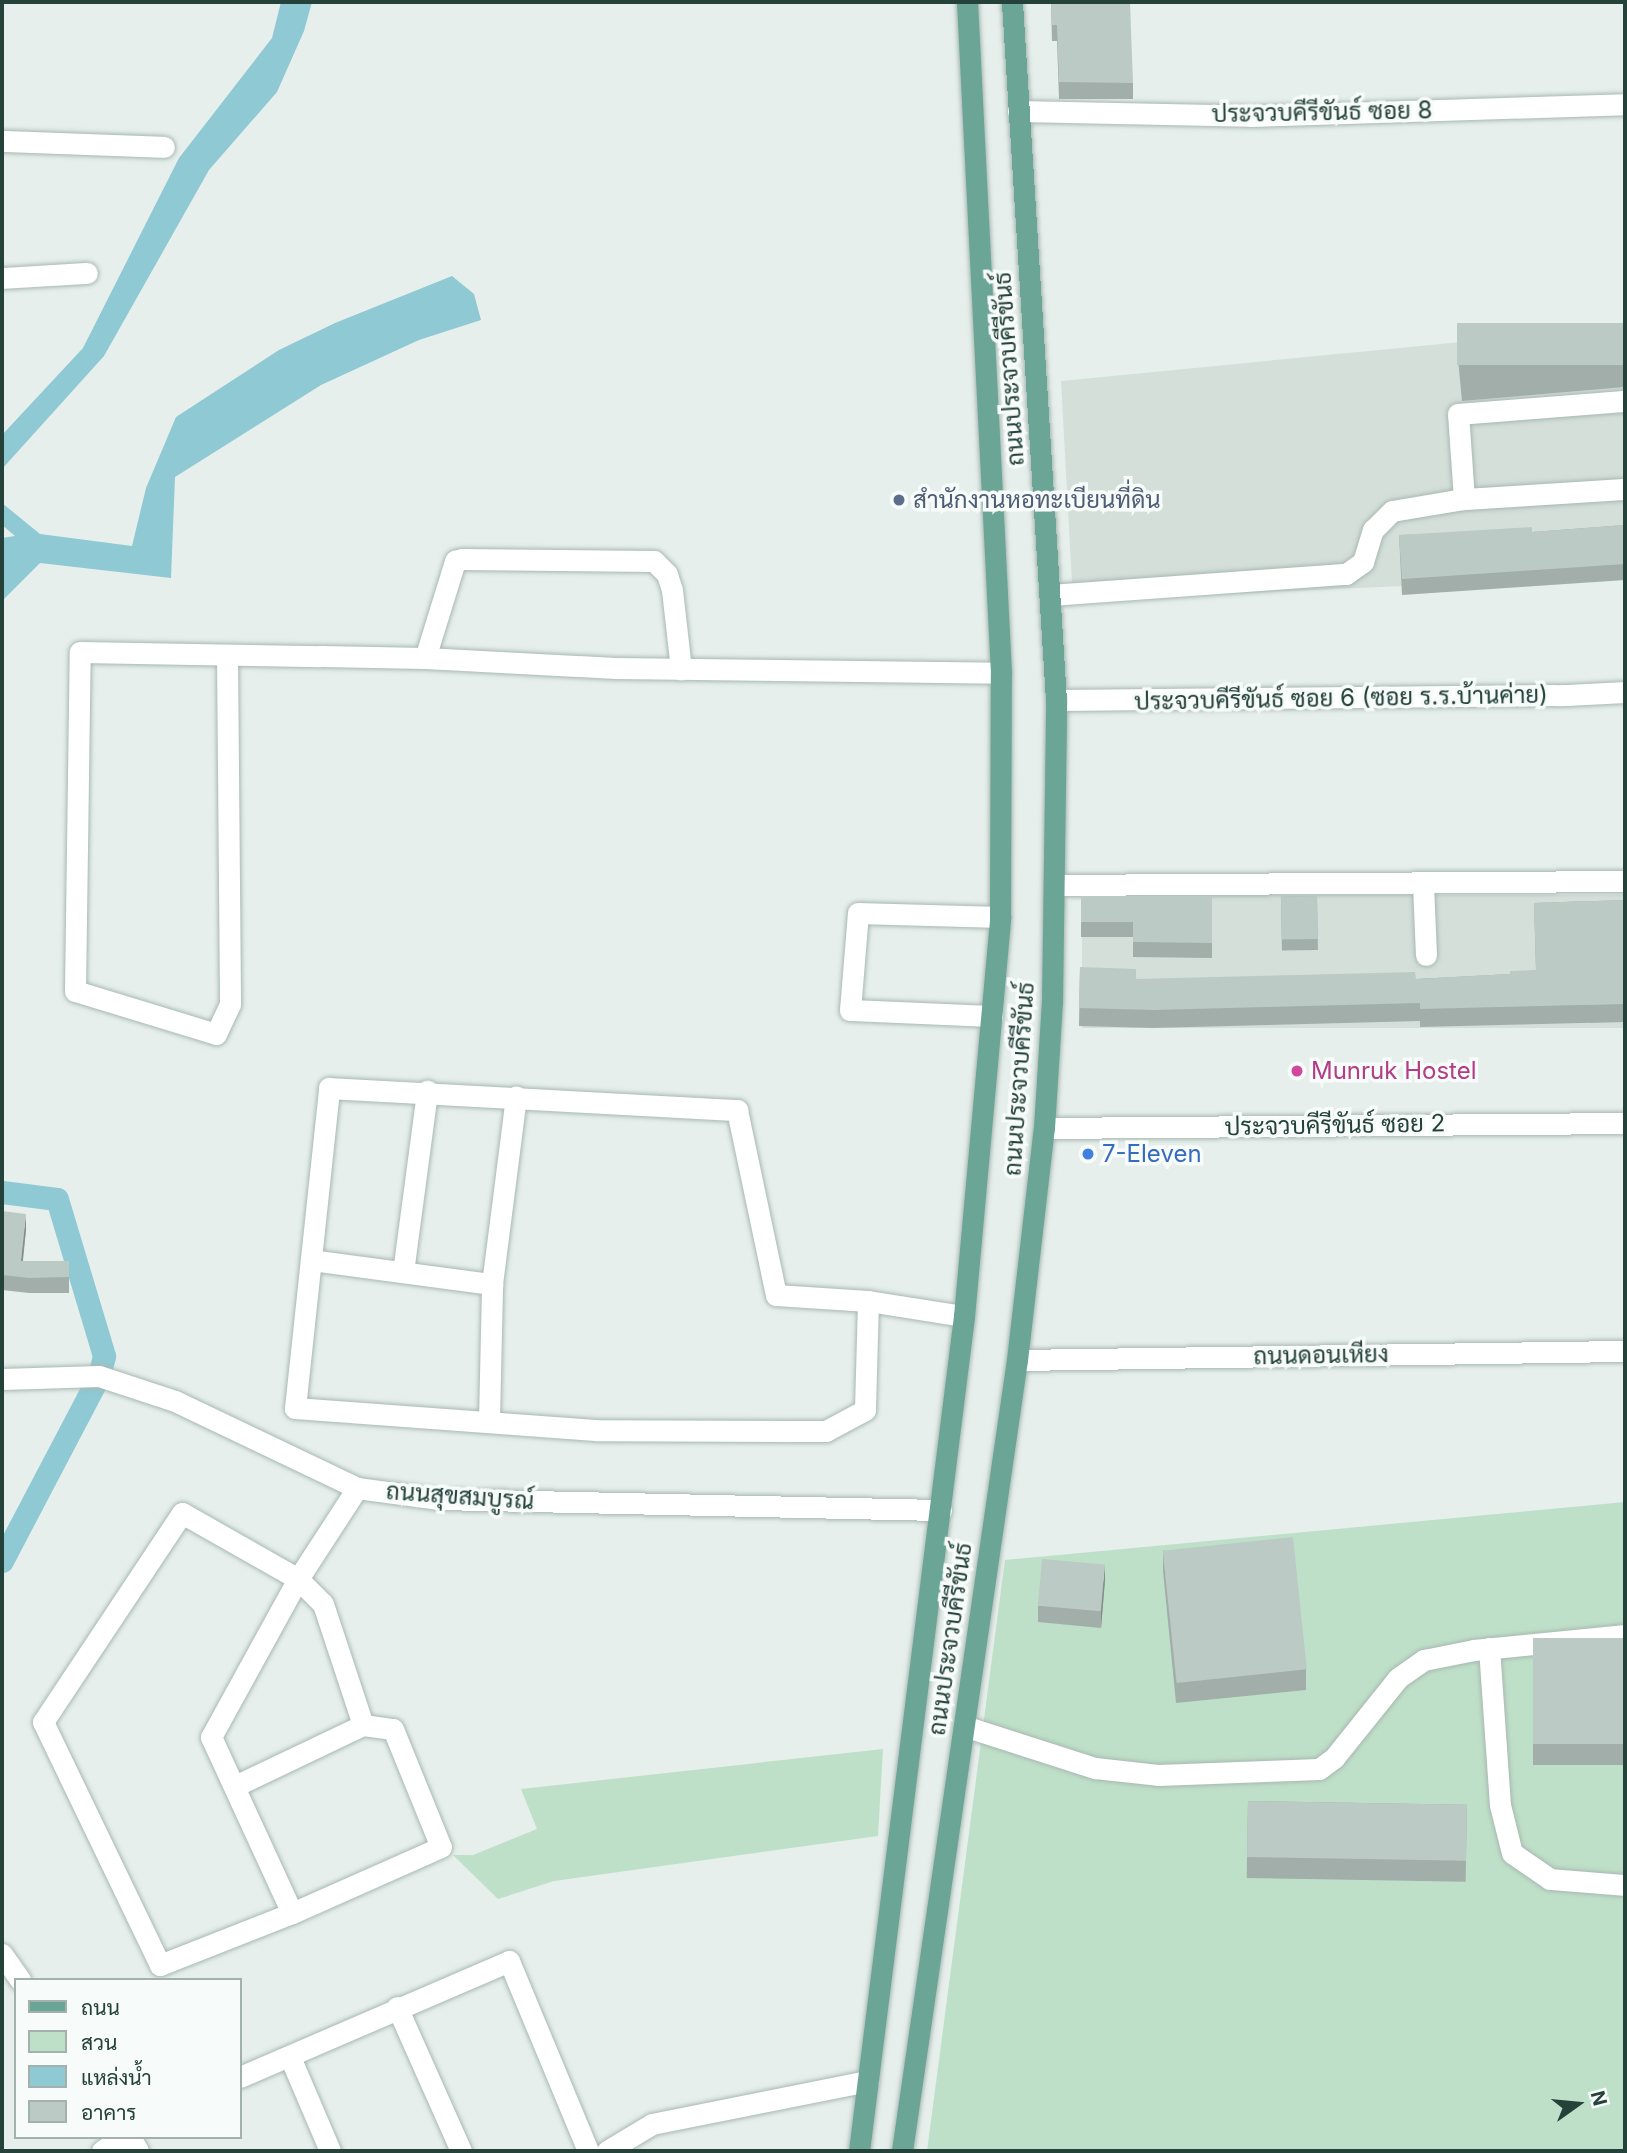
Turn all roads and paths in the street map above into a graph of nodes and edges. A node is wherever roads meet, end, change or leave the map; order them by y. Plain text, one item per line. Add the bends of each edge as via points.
1 (967, 2) edge
2 (1012, 2) edge
3 (1625, 104) edge
4 (1018, 111) junction
5 (2, 141) edge
6 (164, 147) dead end
7 (87, 273) dead end
8 (2, 278) edge
9 (1625, 401) edge
10 (1625, 489) edge
11 (1464, 499) junction
12 (1051, 595) junction
13 (227, 655) junction
14 (425, 658) junction
15 (681, 669) junction
16 (1001, 673) junction
17 (1625, 692) edge
18 (1056, 701) junction
19 (1625, 881) edge
20 (1423, 884) junction
21 (1055, 885) junction
22 (1000, 917) junction
23 (1426, 955) dead end
24 (992, 1016) junction
25 (427, 1091) junction
26 (516, 1097) junction
27 (1625, 1123) edge
28 (1044, 1128) junction
29 (311, 1260) junction
30 (403, 1272) junction
31 (492, 1284) junction
32 (868, 1301) junction
33 (964, 1316) junction
34 (1625, 1351) edge
35 (1017, 1360) junction
36 (2, 1379) edge
37 (489, 1420) junction
38 (357, 1488) junction
39 (941, 1510) junction
40 (298, 1579) junction
41 (1625, 1634) edge
42 (1489, 1648) junction
43 (363, 1726) junction
44 (964, 1726) junction
45 (235, 1786) junction
46 (1625, 1885) edge
47 (292, 1913) junction
48 (2, 1954) edge
49 (19, 1978) edge
50 (397, 2007) junction
51 (290, 2057) junction
52 (242, 2076) edge
53 (868, 2081) junction
54 (120, 2139) edge
55 (102, 2151) edge
56 (330, 2151) edge
57 (461, 2151) edge
58 (588, 2151) edge
59 (607, 2151) edge
60 (859, 2151) edge
61 (902, 2151) edge

1 - 16 main road, ถนนประจวบคีรีขันธ์
2 - 4 main road, ถนนประจวบคีรีขันธ์
3 - 4 street, ประจวบคีรีขันธ์ ซอย 8 via 1250,116
4 - 12 main road, ถนนประจวบคีรีขันธ์
5 - 6 street
7 - 8 street
9 - 11 street via 1458,414
10 - 11 street
11 - 12 street via 1392,511 1373,530 1363,562 1346,574
12 - 18 main road, ถนนประจวบคีรีขันธ์
13 - 13 street via 230,1004 216,1034 75,991 80,652
13 - 14 street
14 - 15 street
14 - 15 street via 455,561 654,561 667,574 672,590
15 - 16 street
16 - 22 main road, ถนนประจวบคีรีขันธ์
17 - 18 street, ประจวบคีรีขันธ์ ซอย 6 (ซอย ร.ร.บ้านค่าย)
18 - 21 main road, ถนนประจวบคีรีขันธ์
19 - 20 street
20 - 21 street
20 - 23 street
21 - 28 main road, ถนนประจวบคีรีขันธ์
22 - 24 main road, ถนนประจวบคีรีขันธ์
22 - 24 street via 858,913 850,1010
24 - 33 main road, ถนนประจวบคีรีขันธ์
25 - 26 street
25 - 29 street via 329,1088
25 - 30 street
26 - 31 street
26 - 32 street via 737,1110 776,1295
27 - 28 street, ประจวบคีรีขันธ์ ซอย 2
28 - 35 main road, ถนนประจวบคีรีขันธ์
29 - 30 street
29 - 37 street via 295,1408
30 - 31 street
31 - 37 street
32 - 33 street
32 - 37 street via 865,1410 826,1431 595,1430
33 - 39 main road, ถนนประจวบคีรีขันธ์
34 - 35 street, ถนนดอนเหียง
35 - 44 main road, ถนนประจวบคีรีขันธ์
36 - 38 street, ถนนสุขสมบูรณ์ via 99,1376 176,1401
38 - 39 street, ถนนสุขสมบูรณ์ via 439,1499
38 - 40 street
39 - 53 main road, ถนนประจวบคีรีขันธ์
40 - 43 street via 323,1604
40 - 45 street via 211,1737
40 - 47 street via 182,1513 43,1722 160,1965
41 - 42 street
42 - 44 street via 1424,1660 1398,1678 1334,1758 1319,1769 1158,1775 1108,1770
42 - 46 street via 1500,1805 1512,1853 1550,1879
43 - 45 street
43 - 47 street via 393,1729 441,1847
44 - 61 main road, ถนนประจวบคีรีขันธ์
45 - 47 street
48 - 49 street
50 - 51 street
50 - 57 street
50 - 58 street via 509,1961
51 - 52 street
51 - 56 street
53 - 59 street via 652,2124
53 - 60 main road, ถนนประจวบคีรีขันธ์
54 - 55 street

